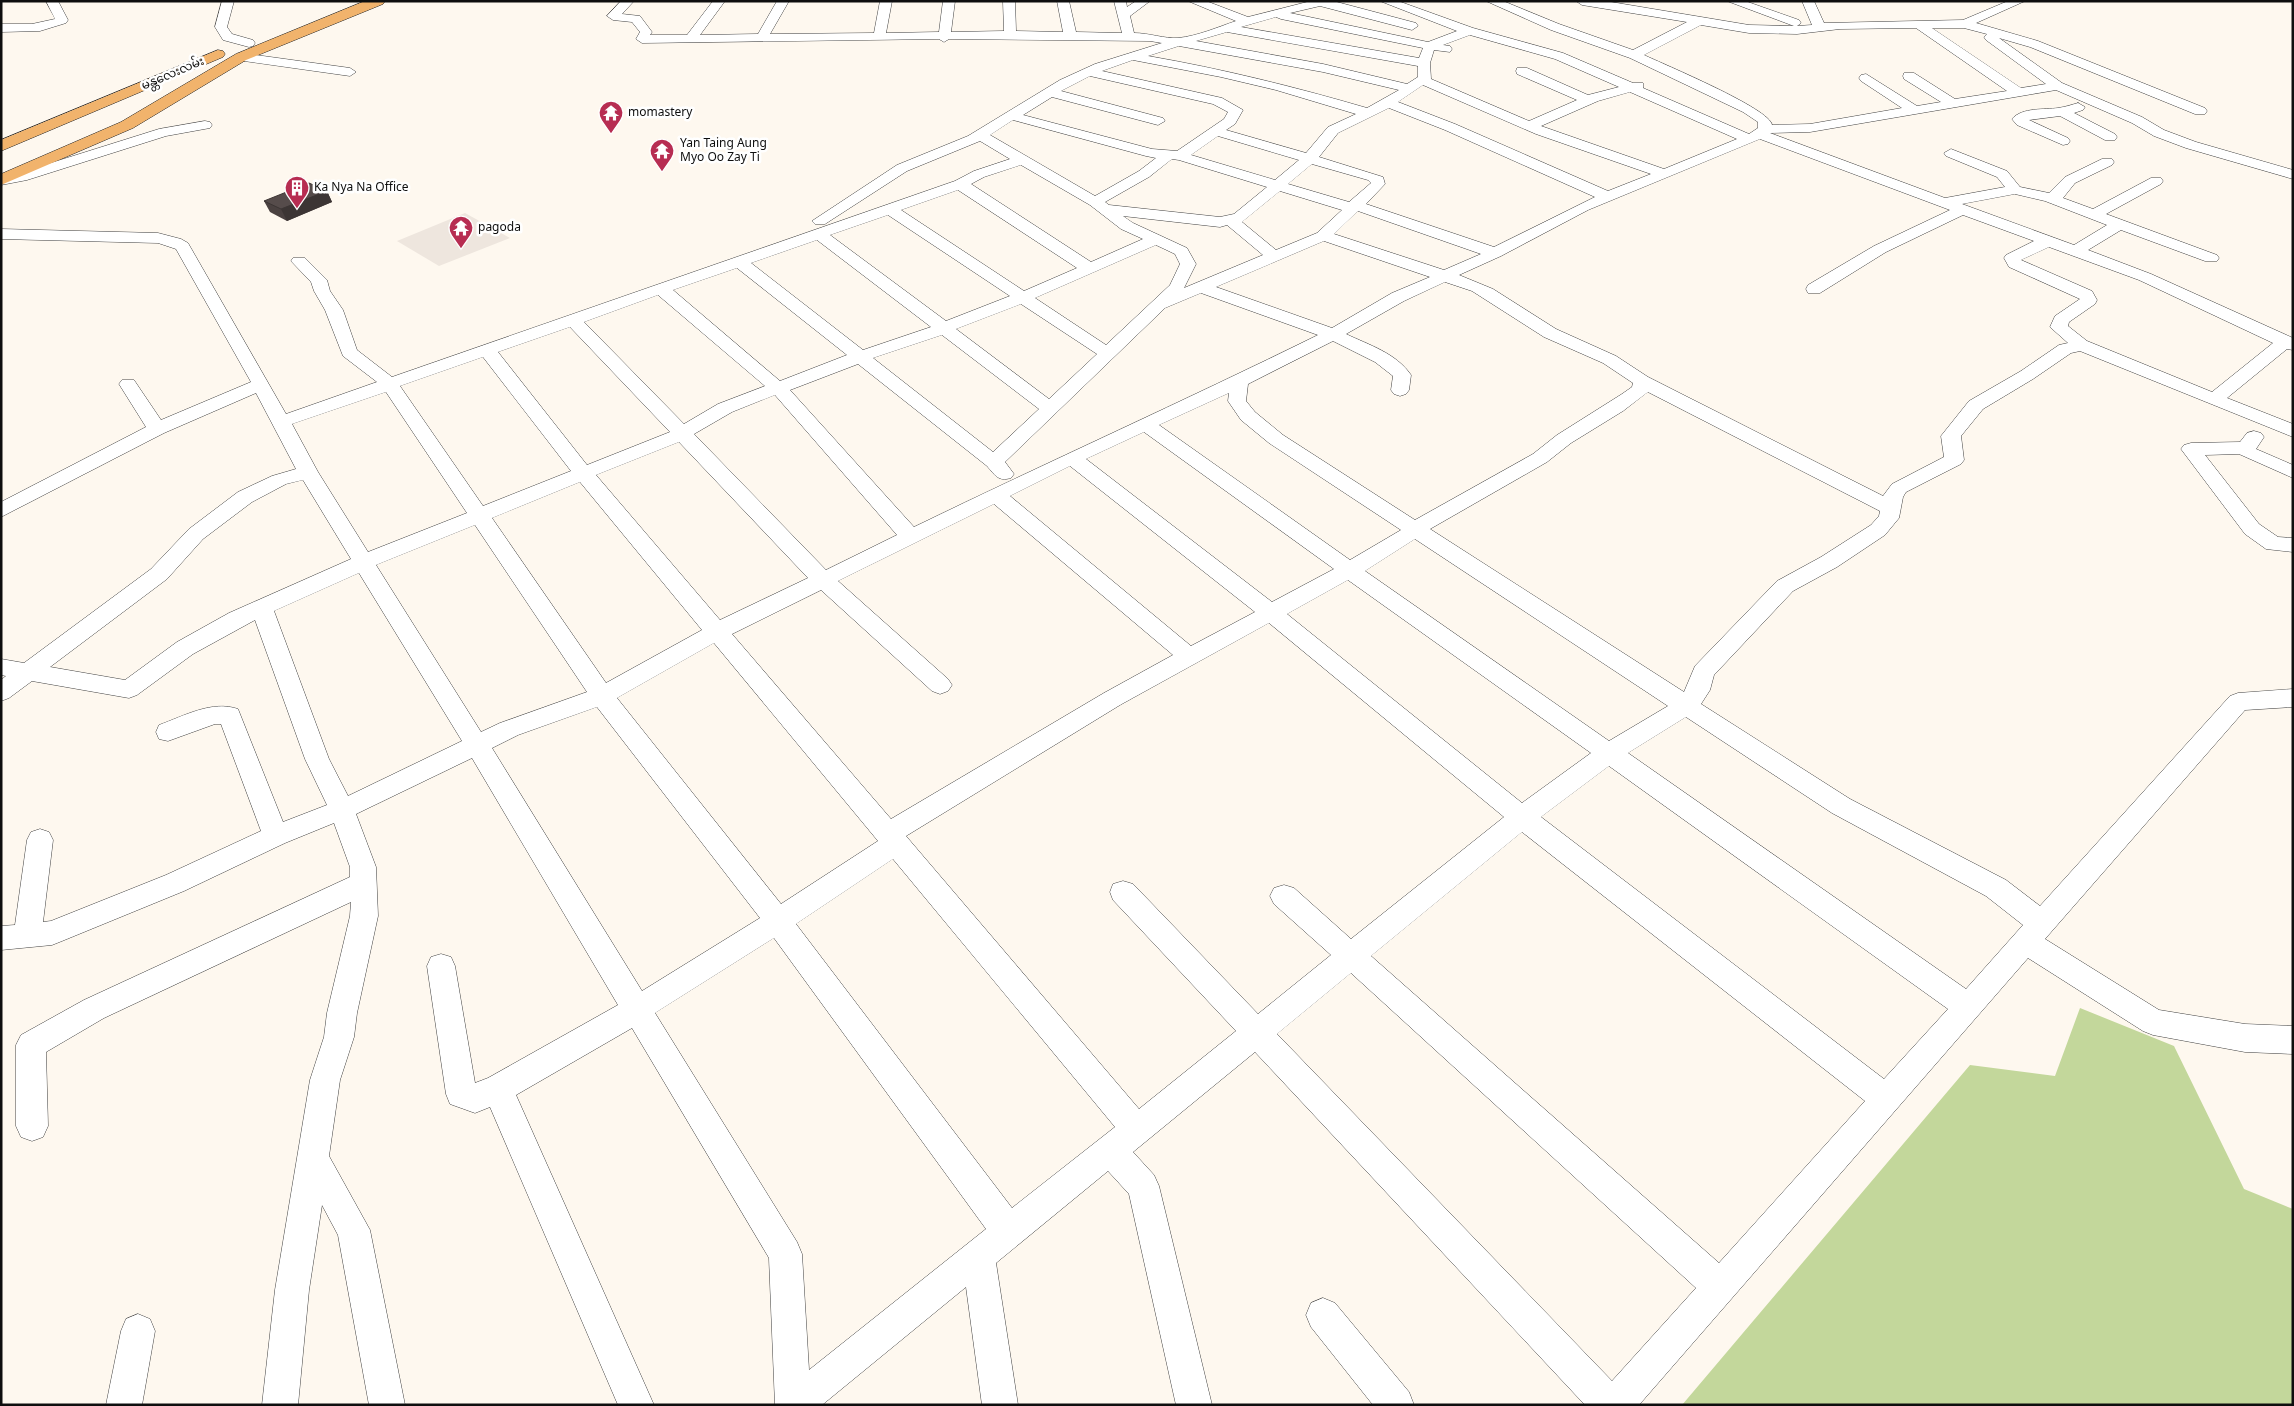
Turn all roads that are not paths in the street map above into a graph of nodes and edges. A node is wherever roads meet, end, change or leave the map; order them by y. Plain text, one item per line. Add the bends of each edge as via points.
1 (52, 1) edge
2 (228, 1) edge
3 (378, 1) edge
4 (628, 1) edge
5 (719, 1) edge
6 (783, 1) edge
7 (886, 1) edge
8 (949, 1) edge
9 (1009, 1) edge
10 (1063, 1) edge
11 (1120, 1) edge
12 (1144, 1) edge
13 (1194, 1) edge
14 (1386, 1) edge
15 (1492, 1) edge
16 (1582, 1) edge
17 (1733, 1) edge
18 (1808, 1) edge
19 (2019, 1) edge
20 (1324, 2) edge
21 (1602, 3) edge
22 (1281, 8) edge
23 (348, 12) junction
24 (1124, 15) junction
25 (1248, 21) junction
26 (1699, 21) junction
27 (1918, 24) junction
28 (1970, 25) junction
29 (1416, 27) dead end
30 (1814, 27) junction
31 (1, 28) edge
32 (39, 28) junction
33 (1225, 29) junction
34 (1470, 32) junction
35 (1010, 36) junction
36 (1070, 36) junction
37 (1129, 36) junction
38 (879, 37) junction
39 (1, 38) edge
40 (762, 38) junction
41 (944, 38) junction
42 (691, 39) junction
43 (1181, 41) junction
44 (249, 43) junction
45 (1430, 45) junction
46 (1459, 52) dead end
47 (1634, 55) junction
48 (1133, 57) junction
49 (241, 58) junction
50 (1424, 63) junction
51 (1522, 71) dead end
52 (350, 72) dead end
53 (1089, 72) junction
54 (1909, 76) dead end
55 (1657, 78) junction
56 (1866, 78) dead end
57 (1422, 80) junction
58 (2057, 86) junction
59 (1408, 88) junction
60 (1632, 88) junction
61 (1050, 92) junction
62 (2018, 92) junction
63 (1588, 100) junction
64 (1387, 103) junction
65 (1952, 103) junction
66 (2100, 104) junction
67 (1914, 110) junction
68 (2200, 111) dead end
69 (2062, 112) junction
70 (1369, 113) junction
71 (1012, 116) junction
72 (1158, 121) dead end
73 (205, 125) dead end
74 (1529, 126) junction
75 (1215, 131) junction
76 (980, 134) junction
77 (1758, 134) junction
78 (2110, 137) dead end
79 (2063, 141) dead end
80 (1, 146) edge
81 (1951, 153) dead end
82 (1175, 156) junction
83 (1310, 158) junction
84 (1023, 159) junction
85 (2108, 162) dead end
86 (1664, 174) junction
87 (2293, 175) edge
88 (1, 181) edge
89 (2156, 181) dead end
90 (960, 184) junction
91 (1279, 184) junction
92 (2015, 190) junction
93 (1609, 197) junction
94 (2050, 198) junction
95 (1945, 202) junction
96 (1100, 205) junction
97 (1353, 207) junction
98 (888, 208) junction
99 (1963, 209) junction
100 (2094, 214) junction
101 (1232, 221) junction
102 (2119, 224) junction
103 (818, 233) junction
104 (1, 234) edge
105 (1323, 236) junction
106 (1155, 240) junction
107 (2048, 241) junction
108 (2076, 251) junction
109 (1496, 253) junction
110 (757, 256) junction
111 (1274, 256) junction
112 (2211, 258) dead end
113 (299, 261) dead end
114 (740, 262) junction
115 (1090, 269) junction
116 (1443, 276) junction
117 (1202, 288) junction
118 (661, 289) junction
119 (1814, 289) dead end
120 (1023, 297) junction
121 (1157, 306) junction
122 (572, 319) junction
123 (945, 328) junction
124 (1333, 334) junction
125 (2289, 343) edge
126 (2081, 346) junction
127 (486, 348) junction
128 (1107, 353) junction
129 (859, 357) junction
130 (1239, 381) junction
131 (1642, 381) junction
132 (389, 383) junction
133 (128, 384) dead end
134 (261, 384) junction
135 (778, 388) junction
136 (1400, 390) dead end
137 (2214, 399) junction
138 (1051, 409) junction
139 (281, 422) junction
140 (2272, 422) junction
141 (1145, 424) junction
142 (157, 428) junction
143 (2293, 431) edge
144 (681, 434) junction
145 (2246, 448) junction
146 (1072, 458) junction
147 (994, 462) junction
148 (308, 472) junction
149 (2293, 472) edge
150 (584, 474) junction
151 (1017, 484) junction
152 (996, 495) junction
153 (1891, 508) junction
154 (1, 511) edge
155 (479, 516) junction
156 (1417, 529) junction
157 (911, 537) junction
158 (2293, 545) edge
159 (364, 562) junction
160 (1347, 570) junction
161 (823, 580) junction
162 (262, 608) junction
163 (1270, 612) junction
164 (718, 631) junction
165 (1189, 656) junction
166 (1, 668) edge
167 (30, 671) junction
168 (940, 685) dead end
169 (1, 692) edge
170 (602, 696) junction
171 (2293, 698) edge
172 (1688, 705) junction
173 (168, 732) dead end
174 (477, 745) junction
175 (1610, 752) junction
176 (341, 808) junction
177 (1522, 817) junction
178 (276, 836) junction
179 (892, 838) junction
180 (40, 840) dead end
181 (364, 882) junction
182 (1123, 892) dead end
183 (1284, 896) dead end
184 (778, 921) junction
185 (2033, 932) junction
186 (14, 937) edge
187 (1351, 956) junction
188 (441, 966) dead end
189 (1967, 1006) junction
190 (636, 1010) junction
191 (1258, 1032) junction
192 (2293, 1040) edge
193 (498, 1089) junction
194 (1885, 1098) junction
195 (32, 1126) dead end
196 (1137, 1130) junction
197 (1110, 1150) junction
198 (312, 1159) junction
199 (1009, 1232) junction
200 (978, 1257) junction
201 (1719, 1286) junction
202 (1323, 1315) dead end
203 (138, 1331) dead end
204 (124, 1405) edge
205 (280, 1405) edge
206 (388, 1405) edge
207 (636, 1405) edge
208 (793, 1405) edge
209 (1000, 1405) edge
210 (1194, 1405) edge
211 (1396, 1405) edge
212 (1610, 1405) edge
213 (1615, 1405) edge

1 - 32 street via 62,20
2 - 44 street via 221,27 228,37
3 - 23 main road
4 - 42 street via 612,16 636,19 646,32 642,40
5 - 42 street
6 - 40 street
7 - 38 street
8 - 41 street
9 - 35 street
10 - 36 street
11 - 24 street
12 - 24 street
13 - 25 street
14 - 34 street
15 - 47 street
16 - 21 street
17 - 30 street
18 - 30 street
19 - 28 street
20 - 22 street
20 - 29 street
21 - 26 street
22 - 25 street
22 - 45 street
23 - 44 main road, မန္တလေးလမ်း
23 - 49 main road
24 - 37 street
25 - 33 street
26 - 30 street via 1749,29
26 - 47 street
27 - 28 street
27 - 30 street
27 - 62 street
28 - 58 street
28 - 68 street via 2034,44
31 - 32 street
32 - 39 street via 3,41
33 - 43 street
33 - 50 street
34 - 45 street
34 - 60 street via 1559,56
35 - 36 street
35 - 41 street
36 - 37 street
37 - 43 street
38 - 40 street
38 - 41 street
40 - 42 street
43 - 48 street
43 - 59 street
44 - 80 main road, မန္တလေးလမ်း
45 - 46 street
45 - 50 street
47 - 55 street
48 - 53 street
48 - 70 street via 1280,87
49 - 52 street
49 - 88 main road via 127,124
50 - 57 street via 1425,78
51 - 63 street
53 - 61 street
53 - 75 street via 1217,101 1236,110 1230,121
54 - 65 street
55 - 60 street
55 - 77 street via 1748,108 1765,121
56 - 67 street
57 - 59 street
57 - 74 street
58 - 62 street
58 - 66 street
59 - 64 street
60 - 63 street
60 - 77 street
61 - 71 street
61 - 72 street
62 - 65 street
63 - 74 street
64 - 70 street
64 - 93 street via 1450,126
65 - 67 street
66 - 69 street
66 - 87 street via 2191,145
67 - 77 street
69 - 78 street
69 - 79 street via 2020,119
70 - 83 street via 1333,130
71 - 76 street
71 - 82 street via 1151,153
73 - 88 street via 164,132
74 - 86 street
75 - 82 street
75 - 83 street
76 - 84 street
76 - 110 street via 902,168 837,212
77 - 86 street
77 - 95 street
81 - 92 street via 2002,174
82 - 91 street
82 - 96 street
83 - 91 street
83 - 97 street via 1378,180 1378,184
84 - 90 street
84 - 96 street
85 - 94 street via 2070,180 2060,193
86 - 93 street
89 - 100 street
90 - 98 street
90 - 115 street
91 - 97 street
91 - 101 street
92 - 94 street
92 - 95 street
93 - 109 street via 1583,207
94 - 100 street
95 - 99 street
96 - 101 street
96 - 106 street via 1126,226
97 - 105 street
97 - 109 street
98 - 103 street
98 - 120 street
99 - 107 street
99 - 119 street via 1880,249
100 - 102 street
101 - 111 street
102 - 108 street
102 - 112 street
103 - 110 street
103 - 123 street
104 - 134 street via 158,238 182,246
105 - 111 street
105 - 116 street
106 - 115 street
106 - 121 street via 1181,251 1188,264 1177,287
107 - 108 street
107 - 126 street via 2012,258 2015,264 2086,295 2089,300 2061,320 2059,326
108 - 125 street via 2145,277
109 - 116 street
110 - 114 street
111 - 117 street
113 - 132 street via 319,280 349,352
114 - 118 street
114 - 129 street
115 - 120 street
116 - 124 street
116 - 131 street via 1485,290 1551,333 1602,354
117 - 121 street
117 - 124 street
118 - 122 street
118 - 135 street
120 - 123 street
120 - 128 street
121 - 128 street
122 - 127 street
122 - 144 street
123 - 129 street
123 - 138 street
124 - 130 street
124 - 136 street via 1393,364 1402,375
125 - 137 street
126 - 137 street
126 - 153 street via 2065,349 2027,376 1976,405 1951,436 1954,460 1899,488 1893,496
127 - 132 street
127 - 150 street
128 - 138 street
129 - 135 street
129 - 147 street
130 - 141 street
130 - 156 street via 1237,401 1248,416 1276,438
131 - 153 street
131 - 156 street via 1641,389 1627,401 1552,447 1540,458
132 - 139 street
132 - 155 street
133 - 142 street
134 - 139 street
134 - 142 street
135 - 144 street via 725,408
135 - 157 street
137 - 140 street
138 - 147 street
139 - 148 street
140 - 143 street
140 - 145 street
141 - 146 street
141 - 160 street
142 - 154 street
144 - 150 street
144 - 161 street
145 - 149 street via 2257,458
145 - 158 street via 2191,449 2252,529 2273,544
146 - 151 street
146 - 163 street
147 - 151 street
148 - 159 street
148 - 167 street via 279,480 245,497 196,534 159,574
150 - 155 street
150 - 164 street
151 - 152 street
152 - 157 street
152 - 165 street
153 - 172 street via 1889,518 1878,530 1786,586 1703,672 1698,690
155 - 159 street
155 - 170 street
156 - 160 street
156 - 172 street
157 - 161 street
159 - 162 street
159 - 174 street
160 - 163 street
160 - 175 street
161 - 164 street
161 - 168 street
162 - 167 street via 185,648 129,689
162 - 176 street via 317,759
163 - 165 street
163 - 177 street
164 - 170 street
164 - 179 street
165 - 179 street via 1112,699
166 - 167 street
167 - 169 street
170 - 174 street via 509,729
170 - 184 street
171 - 185 street via 2238,702
172 - 175 street
172 - 185 street via 1841,806 1996,888
173 - 178 street via 214,715 230,715
174 - 176 street via 367,799
174 - 190 street
175 - 177 street
175 - 189 street
176 - 178 street
176 - 181 street via 363,868
177 - 187 street
177 - 194 street
178 - 186 street via 176,883 52,933
179 - 184 street
179 - 196 street
180 - 186 street
181 - 195 street via 94,1009 31,1045
181 - 198 street via 364,916 339,1037 325,1080
182 - 191 street
183 - 187 street
184 - 190 street
184 - 199 street
185 - 189 street
185 - 192 street via 2153,1022 2245,1038
187 - 191 street
187 - 201 street
188 - 193 street via 461,1094 475,1098
189 - 194 street
190 - 193 street
190 - 208 street via 785,1254
191 - 196 street
191 - 212 street
193 - 207 street
194 - 201 street
196 - 197 street
197 - 199 street
197 - 210 street via 1143,1186
198 - 205 street via 292,1290
198 - 206 street via 354,1230
199 - 200 street
200 - 208 street
200 - 209 street
201 - 213 street
202 - 211 street
203 - 204 street

